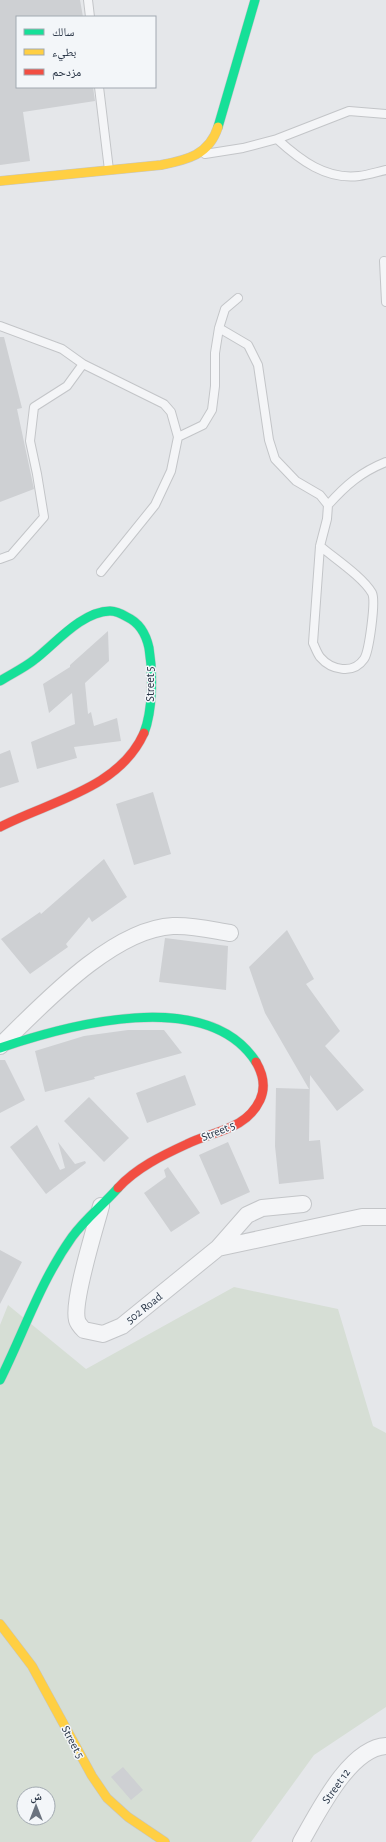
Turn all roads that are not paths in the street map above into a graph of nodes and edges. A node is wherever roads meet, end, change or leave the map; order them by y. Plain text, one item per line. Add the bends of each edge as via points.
1 (88, 0) edge
2 (255, 0) edge
3 (90, 16) edge
4 (99, 88) edge
5 (386, 114) edge
6 (277, 139) junction
7 (198, 155) junction
8 (386, 170) edge
9 (109, 171) junction
10 (0, 181) edge
11 (384, 260) dead end
12 (238, 298) dead end
13 (386, 302) edge
14 (0, 326) edge
15 (219, 328) junction
16 (83, 364) junction
17 (178, 436) junction
18 (386, 462) edge
19 (328, 505) junction
20 (320, 546) junction
21 (0, 559) edge
22 (101, 572) dead end
23 (0, 681) edge
24 (0, 827) edge
25 (230, 933) dead end
26 (0, 1047) edge
27 (303, 1204) dead end
28 (101, 1206) junction
29 (386, 1217) edge
30 (218, 1248) junction
31 (0, 1380) edge
32 (0, 1624) edge
33 (386, 1746) edge
34 (165, 1842) edge
35 (301, 1842) edge

1 - 3 lane
2 - 7 street via 215,136
4 - 9 lane
5 - 6 lane via 349,111
6 - 7 lane via 243,148
6 - 8 lane via 296,157 316,169 338,176 358,176
7 - 9 street via 161,165
9 - 10 street
11 - 13 lane
12 - 15 lane via 225,309
14 - 16 lane via 62,349
15 - 17 lane via 212,410 202,425
15 - 19 lane via 248,345 258,365 269,440 275,459 296,481 320,495
16 - 17 lane via 164,404 171,412
16 - 21 lane via 66,386 34,407 30,441 44,517 11,555
17 - 22 lane via 171,471 155,505
18 - 19 lane via 368,469 346,485
19 - 20 lane
20 - 20 lane via 313,643 320,657 333,667 345,670 357,667 365,658 374,610 373,595 368,587
23 - 24 street, Street 5 via 31,663 90,616 110,611 130,617 145,633 151,669 151,706 147,725 127,760 112,774 95,784
25 - 26 street via 172,926 151,929 131,937 80,972 48,999
26 - 28 street, Street 5 via 81,1024 159,1018 185,1020 224,1032 239,1043 262,1072 264,1085 254,1110 236,1126 189,1143 133,1174
27 - 30 street, 502 Road via 268,1207 247,1215
28 - 30 street, 502 Road via 80,1287 77,1311 80,1326 89,1331 103,1334 122,1326
28 - 31 street, Street 5 via 82,1224 62,1252 21,1332
29 - 30 street via 362,1217
32 - 34 street, Street 5 via 32,1666 92,1776 107,1798 128,1817
33 - 35 street, Street 12 via 373,1748 354,1761 322,1806

